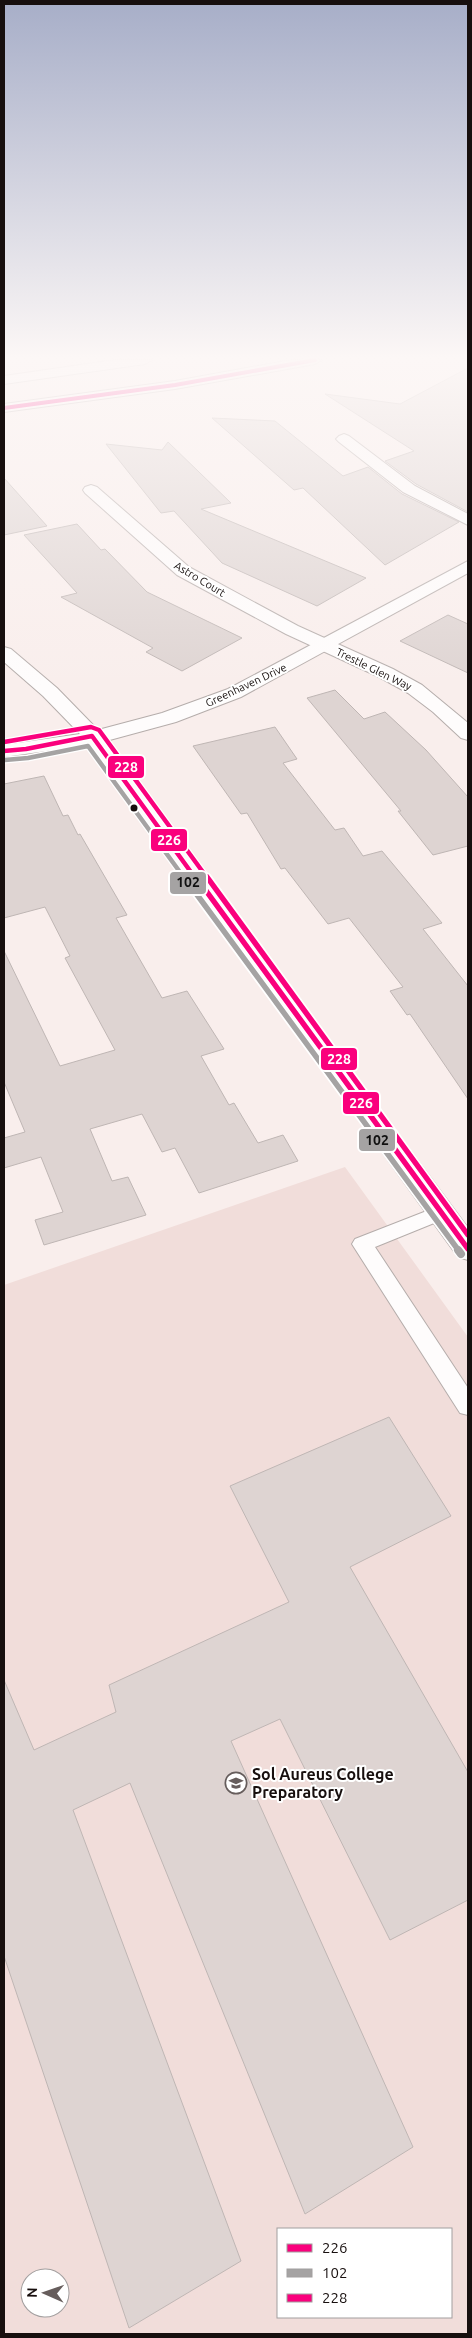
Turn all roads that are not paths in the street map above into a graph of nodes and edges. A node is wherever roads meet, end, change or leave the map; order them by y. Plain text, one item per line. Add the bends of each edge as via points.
1 (383, 469) edge
2 (91, 490) dead end
3 (468, 520) edge
4 (468, 566) edge
5 (324, 645) junction
6 (4, 653) edge
7 (468, 734) edge
8 (92, 736) junction
9 (4, 751) edge
10 (442, 1212) junction
11 (468, 1248) edge
12 (468, 1406) edge

1 - 3 main road via 409,489
2 - 5 main road, Astro Court via 183,571
4 - 5 main road, Greenhaven Drive
5 - 7 main road, Trestle Glen Way via 415,689
5 - 8 main road, Greenhaven Drive via 221,698 159,721
6 - 8 main road via 42,683
8 - 9 main road, Greenhaven Drive
8 - 10 main road
10 - 11 main road
10 - 12 lane via 362,1244

